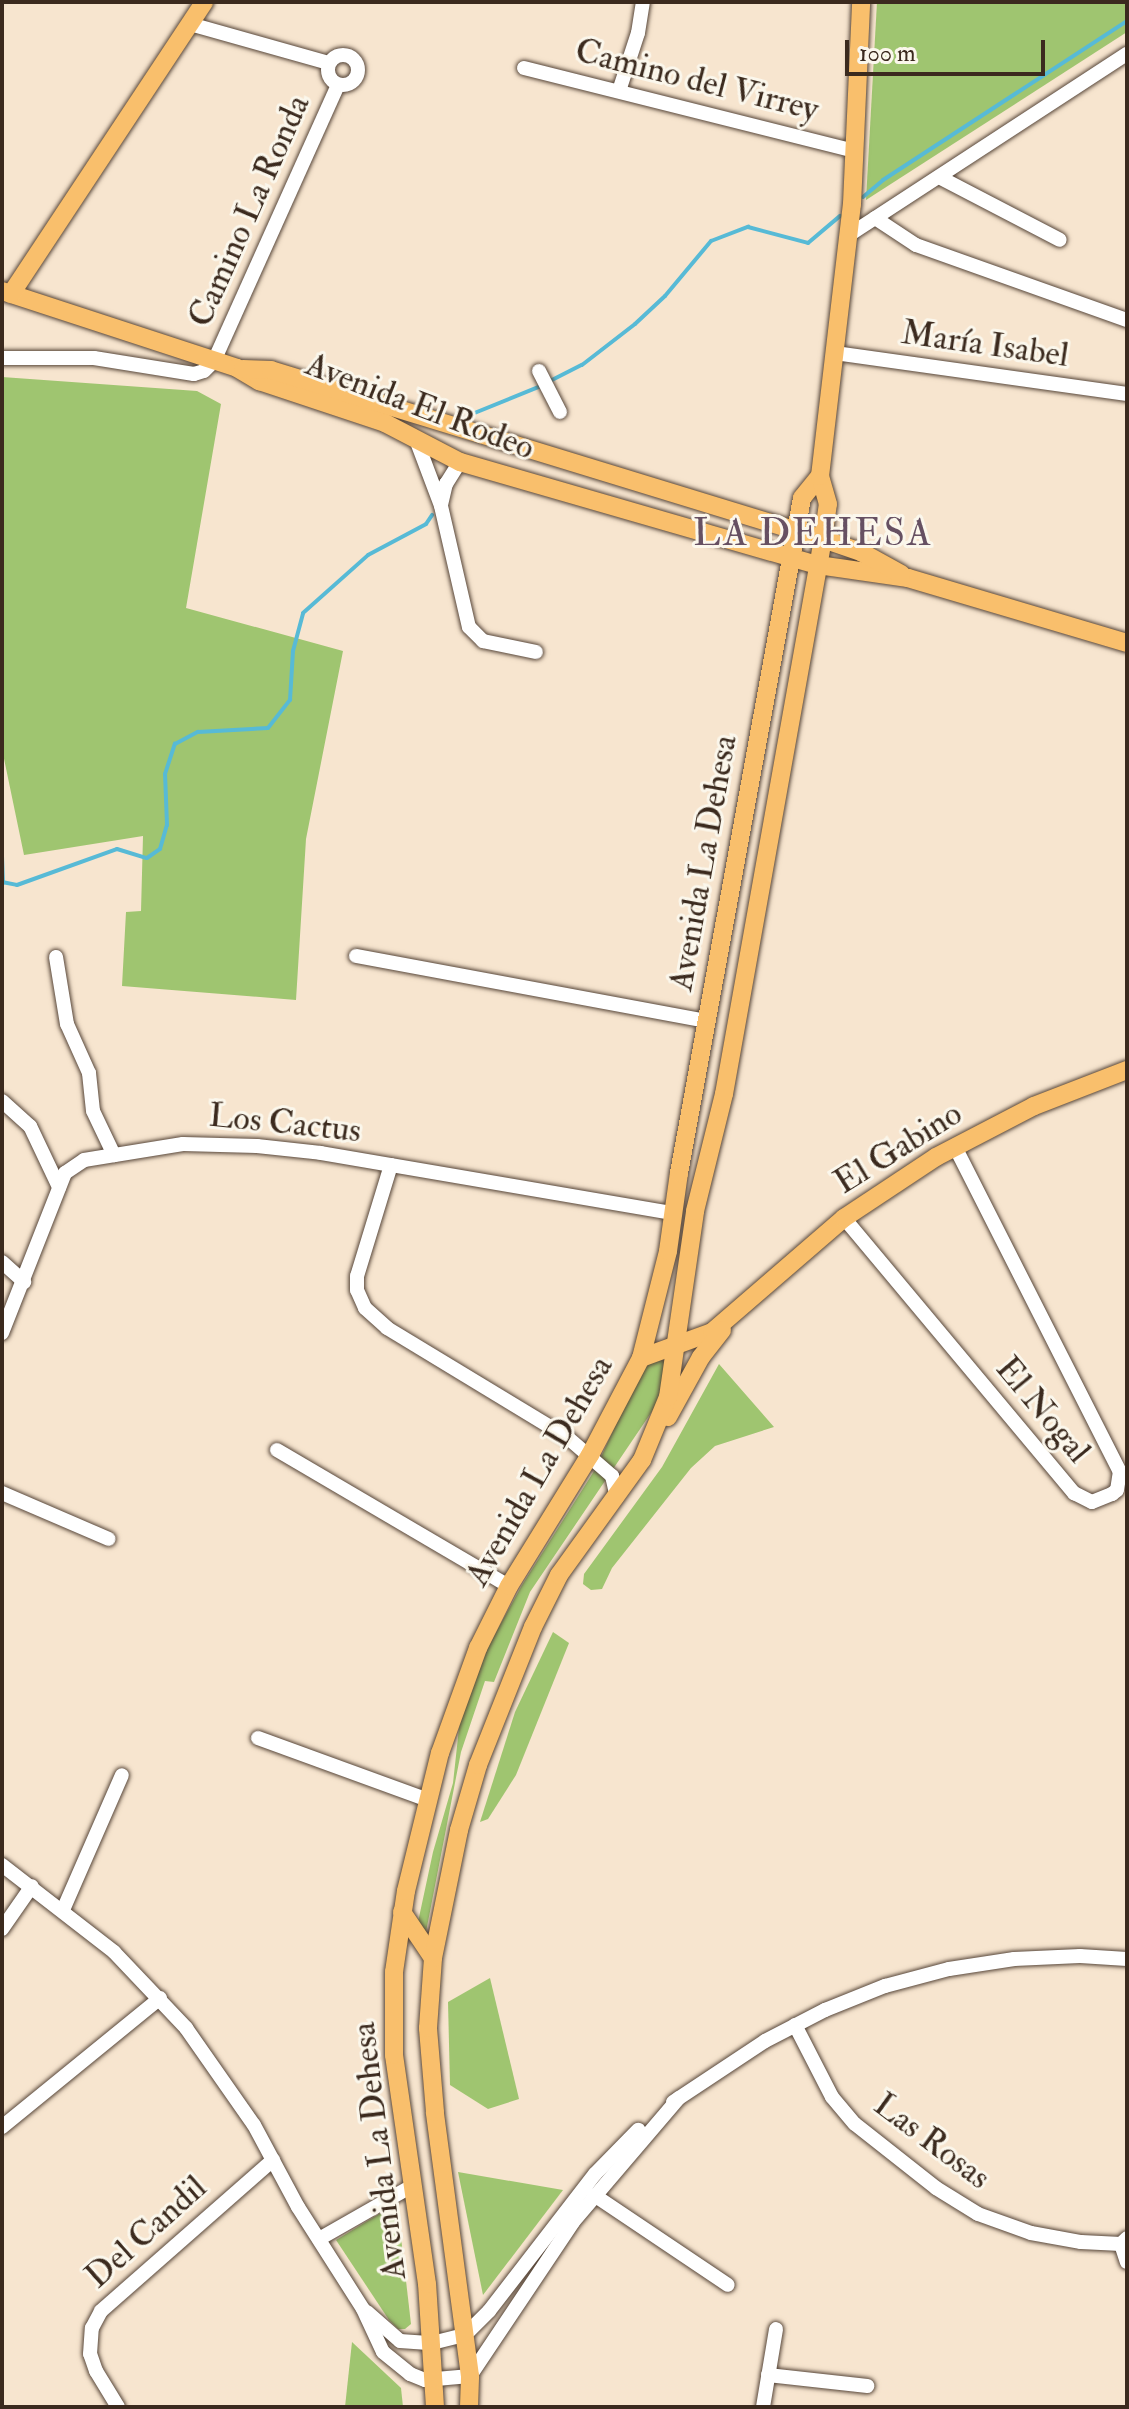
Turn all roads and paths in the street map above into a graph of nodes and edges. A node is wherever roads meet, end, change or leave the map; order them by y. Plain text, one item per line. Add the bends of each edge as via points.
1 (204, 2) edge
2 (643, 2) edge
3 (861, 2) edge
4 (190, 24) junction
5 (1127, 54) edge
6 (329, 63) junction
7 (524, 68) dead end
8 (338, 85) junction
9 (619, 91) junction
10 (855, 151) junction
11 (939, 177) junction
12 (875, 218) junction
13 (849, 235) junction
14 (1060, 240) dead end
15 (5, 297) edge
16 (1127, 320) edge
17 (835, 353) junction
18 (3, 358) edge
19 (214, 361) junction
20 (237, 368) junction
21 (543, 379) dead end
22 (1127, 394) edge
23 (560, 412) dead end
24 (417, 442) junction
25 (460, 462) junction
26 (820, 476) junction
27 (666, 491) junction
28 (441, 506) junction
29 (650, 517) junction
30 (795, 531) junction
31 (823, 539) junction
32 (790, 557) junction
33 (818, 565) junction
34 (908, 578) junction
35 (1127, 643) edge
36 (536, 652) dead end
37 (356, 956) dead end
38 (56, 957) dead end
39 (707, 1021) junction
40 (1127, 1070) edge
41 (2, 1101) edge
42 (955, 1147) junction
43 (114, 1155) junction
44 (391, 1165) junction
45 (59, 1187) junction
46 (673, 1213) junction
47 (844, 1218) junction
48 (2, 1262) edge
49 (24, 1282) junction
50 (728, 1321) junction
51 (2, 1333) edge
52 (677, 1345) junction
53 (641, 1358) junction
54 (277, 1450) dead end
55 (590, 1455) junction
56 (642, 1460) junction
57 (2, 1493) edge
58 (617, 1497) junction
59 (109, 1539) dead end
60 (509, 1586) junction
61 (258, 1738) dead end
62 (122, 1775) dead end
63 (428, 1800) junction
64 (2, 1865) edge
65 (32, 1886) junction
66 (63, 1910) junction
67 (402, 1912) junction
68 (2, 1929) edge
69 (433, 1958) junction
70 (1127, 1959) edge
71 (160, 1998) junction
72 (795, 2025) junction
73 (679, 2098) junction
74 (2, 2127) edge
75 (273, 2160) junction
76 (412, 2186) junction
77 (594, 2195) junction
78 (319, 2239) junction
79 (1124, 2241) edge
80 (1127, 2262) edge
81 (728, 2285) dead end
82 (363, 2309) junction
83 (776, 2329) dead end
84 (465, 2335) junction
85 (432, 2343) junction
86 (768, 2375) junction
87 (470, 2376) junction
88 (436, 2382) junction
89 (867, 2386) dead end
90 (118, 2407) edge
91 (435, 2407) edge
92 (469, 2407) edge
93 (763, 2407) edge

1 - 4 main road
2 - 9 street
3 - 10 main road, Avenida La Dehesa
4 - 6 street, Camino La Ronda
4 - 15 main road
5 - 11 street
6 - 8 street, Camino La Ronda via 327,72
6 - 8 street, Camino La Ronda via 345,54 356,61 356,79
7 - 9 street, Camino del Virrey
8 - 19 street, Camino La Ronda
9 - 10 street, Camino del Virrey
10 - 13 main road, Avenida La Dehesa
11 - 12 street
11 - 14 street
12 - 13 street
12 - 16 street via 916,245
13 - 17 main road, Avenida La Dehesa
15 - 19 main road, Avenida El Rodeo
17 - 22 street, María Isabel
17 - 26 main road, Avenida La Dehesa
18 - 19 street via 94,358 194,374
19 - 20 main road, Avenida El Rodeo
20 - 24 main road, Avenida El Rodeo via 259,381 385,423
20 - 27 main road, Avenida El Rodeo via 271,370
21 - 23 street
24 - 25 main road, Avenida El Rodeo
24 - 28 street
25 - 28 street
25 - 29 main road, Avenida El Rodeo
26 - 30 main road, Avenida La Dehesa via 802,498
26 - 31 main road, Avenida La Dehesa via 828,504
27 - 29 main road via 672,508
27 - 30 main road, Avenida El Rodeo
28 - 36 street via 473,632 488,643
29 - 32 main road, Avenida El Rodeo
30 - 31 main road, Avenida El Rodeo
30 - 32 main road, Avenida La Dehesa
31 - 33 main road, Avenida La Dehesa
31 - 34 main road, Avenida El Rodeo via 861,552
32 - 33 main road, Avenida El Rodeo
32 - 39 main road, Avenida La Dehesa
33 - 34 main road, Avenida El Rodeo
33 - 52 main road, Avenida La Dehesa via 724,1094 695,1211
34 - 35 main road, Avenida El Rodeo
37 - 39 street
38 - 43 street via 67,1024 89,1073 93,1111
39 - 46 main road, Avenida La Dehesa
40 - 42 main road, El Gabino via 1034,1106
41 - 45 street via 30,1126
42 - 47 main road, El Gabino
42 - 47 street, El Nogal via 1120,1472 1112,1494 1092,1502 1074,1493
43 - 44 street, Los Cactus via 220,1144
43 - 45 street, Los Cactus via 73,1165
44 - 46 street, Los Cactus
44 - 55 street via 357,1276 365,1308 387,1328
45 - 49 street, Los Cactus
46 - 53 main road, Avenida La Dehesa
47 - 50 main road, El Gabino
48 - 49 street
49 - 51 street, Los Cactus
50 - 52 main road, El Gabino
50 - 56 main road, El Gabino via 701,1357
52 - 53 main road, El Gabino
52 - 56 main road, Avenida La Dehesa via 668,1397
53 - 55 main road, Avenida La Dehesa
54 - 60 street
55 - 58 street via 612,1476
55 - 60 main road, Avenida La Dehesa
56 - 58 main road, Avenida La Dehesa
57 - 59 street
58 - 69 main road, Avenida La Dehesa via 547,1595 504,1698 459,1830
60 - 63 main road, Avenida La Dehesa via 464,1683
61 - 63 street
62 - 66 street
63 - 67 main road, Avenida La Dehesa
64 - 65 street
65 - 66 street
65 - 68 street
66 - 71 street
67 - 69 main road
67 - 76 main road, Avenida La Dehesa via 394,1972 394,2055
69 - 84 main road, Avenida La Dehesa via 428,2028 435,2112
70 - 72 street via 1047,1956 949,1969 885,1986
71 - 74 street
71 - 75 street via 234,2091
72 - 73 street via 735,2058
72 - 79 street, Las Rosas via 832,2097 855,2124 936,2188 978,2214 1031,2233 1081,2242
73 - 77 street
73 - 84 street via 601,2167
75 - 78 street
75 - 90 street, Del Candil via 101,2311 92,2328 90,2354
76 - 78 street
76 - 85 main road, Avenida La Dehesa
77 - 81 street
77 - 87 street
78 - 82 street
79 - 80 street
82 - 85 street via 400,2341
82 - 88 street via 383,2352 410,2374
83 - 86 street
84 - 85 street
84 - 87 main road, Avenida La Dehesa
85 - 88 main road, Avenida La Dehesa
86 - 89 street
86 - 93 street
87 - 88 street
87 - 92 main road, Avenida La Dehesa
88 - 91 main road, Avenida La Dehesa

